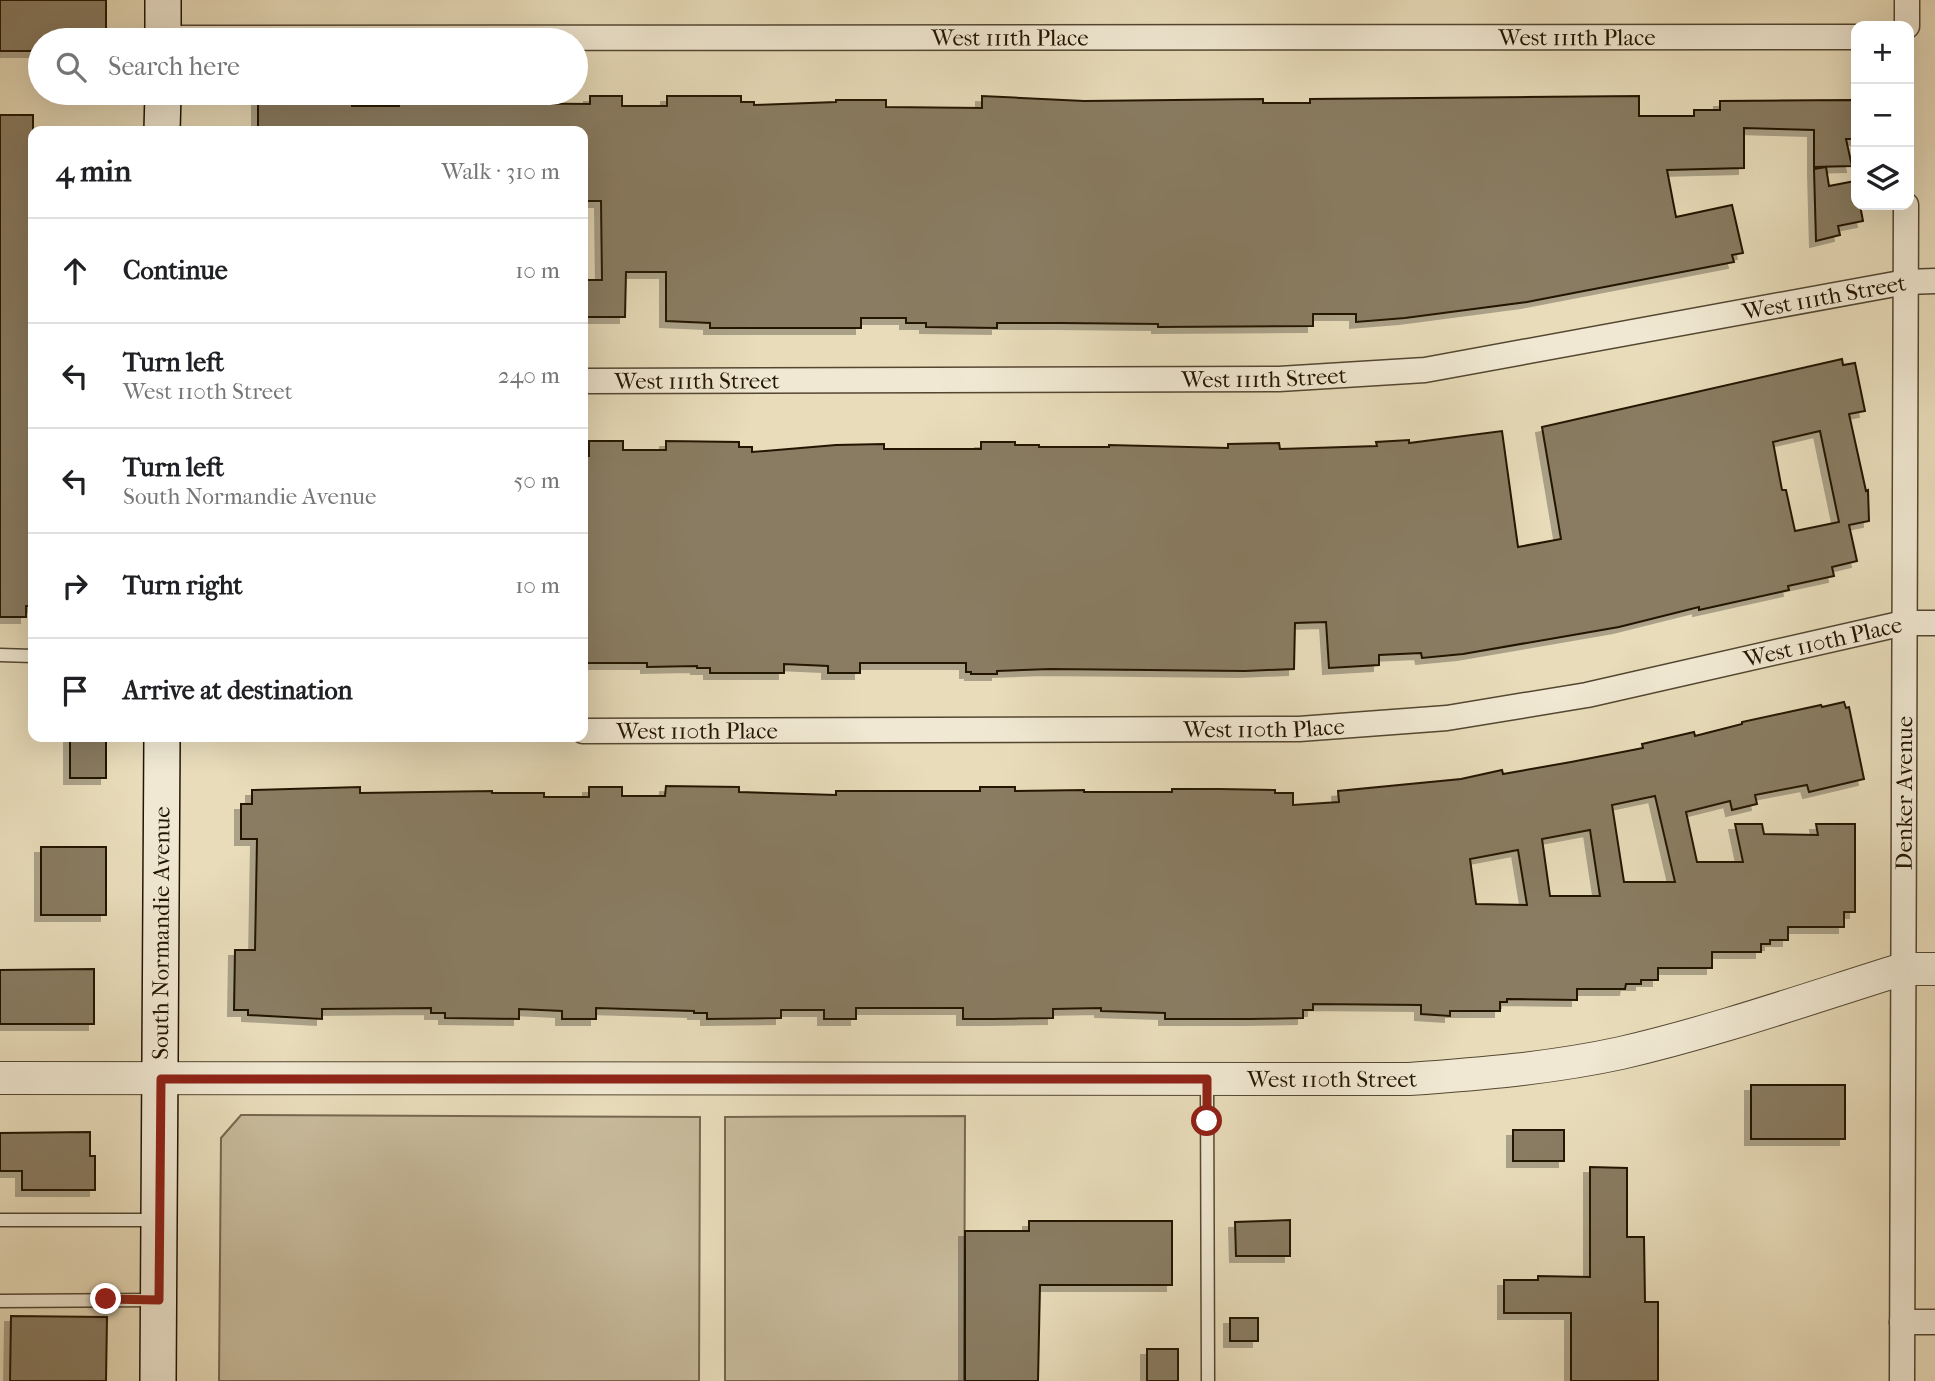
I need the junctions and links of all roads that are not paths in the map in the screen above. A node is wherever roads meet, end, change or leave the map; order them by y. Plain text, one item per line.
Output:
1 (163, 0) edge
2 (1907, 0) edge
3 (1907, 21) edge
4 (163, 28) edge
5 (1851, 37) edge
6 (588, 38) edge
7 (163, 105) edge
8 (162, 126) edge
9 (1906, 210) edge
10 (1935, 281) edge
11 (1906, 282) junction
12 (588, 381) edge
13 (1904, 623) junction
14 (1935, 623) edge
15 (0, 656) edge
16 (28, 656) edge
17 (588, 731) edge
18 (162, 742) edge
19 (1903, 969) junction
20 (1935, 969) edge
21 (0, 1078) edge
22 (161, 1079) junction
23 (1207, 1079) junction
24 (0, 1220) edge
25 (160, 1220) junction
26 (159, 1300) junction
27 (0, 1301) edge
28 (1902, 1322) junction
29 (1935, 1322) edge
30 (159, 1381) edge
31 (1208, 1381) edge
32 (1902, 1381) edge

1 - 4 main road
2 - 3 street
5 - 6 street, West 111th Place
7 - 8 main road
9 - 11 street, Denker Avenue
10 - 11 street, West 111th Street
11 - 12 street, West 111th Street
11 - 13 street, Denker Avenue
13 - 14 street, West 110th Place
13 - 17 street, West 110th Place
13 - 19 street, Denker Avenue
15 - 16 lane
18 - 22 main road, South Normandie Avenue
19 - 20 street, West 110th Street
19 - 23 street, West 110th Street
19 - 28 street, Denker Avenue
21 - 22 street, West 110th Street
22 - 23 street, West 110th Street
22 - 25 main road, South Normandie Avenue
23 - 31 lane
24 - 25 lane
25 - 26 main road, South Normandie Avenue
26 - 27 lane
26 - 30 main road, South Normandie Avenue
28 - 29 street
28 - 32 street, Denker Avenue

